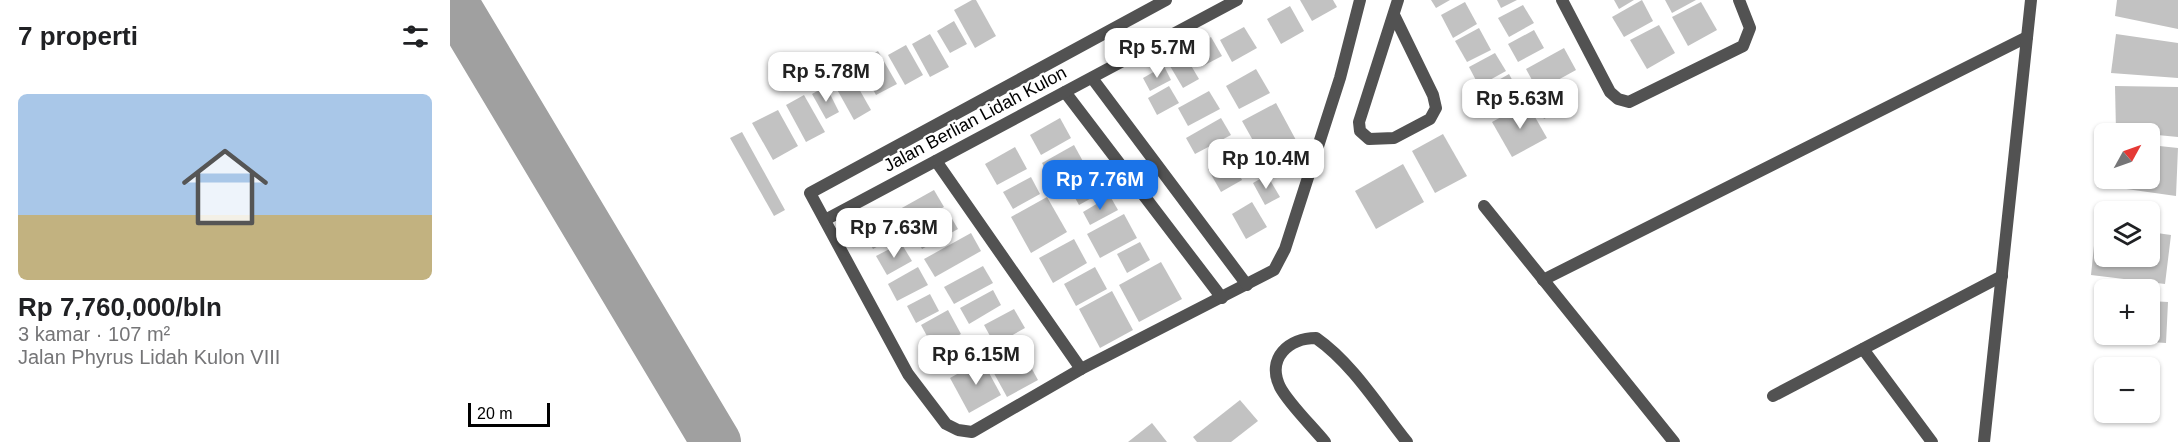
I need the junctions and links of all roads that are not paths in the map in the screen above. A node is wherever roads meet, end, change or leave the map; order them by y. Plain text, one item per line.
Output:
1 (1166, 0) edge
2 (1237, 0) edge
3 (1360, 0) edge
4 (1398, 0) edge
5 (1562, 0) edge
6 (1738, 0) edge
7 (2031, 0) edge
8 (1394, 15) junction
9 (2027, 37) junction
10 (1092, 78) junction
11 (1065, 92) junction
12 (936, 161) junction
13 (1484, 206) dead end
14 (825, 219) junction
15 (2002, 276) junction
16 (1543, 280) junction
17 (1247, 285) junction
18 (1222, 298) junction
19 (1863, 349) junction
20 (1081, 369) junction
21 (1773, 396) dead end
22 (1325, 442) edge
23 (1407, 442) edge
24 (1674, 442) edge
25 (1932, 442) edge
26 (1984, 442) edge

1 - 14 street, Jalan Berlian Lidah Kulon
2 - 10 street, Jalan Berlian Lidah Kulon
3 - 17 street
4 - 8 street
5 - 6 street
7 - 9 street
8 - 8 street
9 - 15 street
9 - 16 street
10 - 11 street, Jalan Berlian Lidah Kulon
10 - 17 street
11 - 12 street, Jalan Berlian Lidah Kulon
11 - 18 street
12 - 14 street, Jalan Berlian Lidah Kulon
12 - 20 street
13 - 16 street
14 - 20 street
15 - 19 street
15 - 26 street
16 - 24 street
17 - 18 street
18 - 20 street
19 - 21 street
19 - 25 street
22 - 23 street

